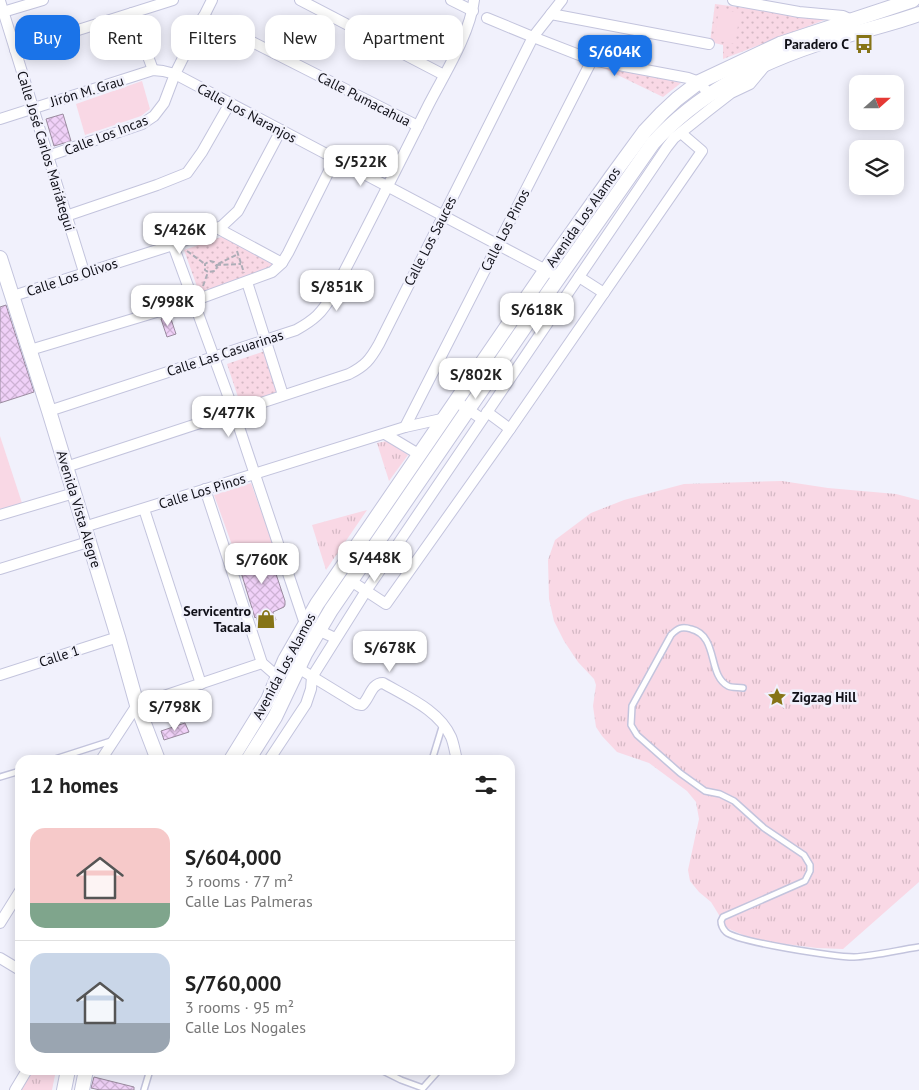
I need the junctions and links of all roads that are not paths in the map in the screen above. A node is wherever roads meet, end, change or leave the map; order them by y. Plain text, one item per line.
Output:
1 (0, 0) edge
2 (43, 0) edge
3 (173, 0) edge
4 (212, 0) edge
5 (300, 0) edge
6 (451, 0) edge
7 (474, 0) edge
8 (562, 0) edge
9 (733, 0) edge
10 (800, 0) edge
11 (913, 0) edge
12 (473, 11) junction
13 (3, 12) junction
14 (798, 12) junction
15 (132, 13) junction
16 (552, 14) junction
17 (919, 14) edge
18 (204, 15) edge
19 (487, 18) dead end
20 (852, 20) junction
21 (80, 29) edge
22 (533, 38) junction
23 (255, 43) edge
24 (709, 44) dead end
25 (15, 50) edge
26 (18, 60) edge
27 (182, 60) edge
28 (592, 60) junction
29 (767, 64) junction
30 (153, 70) junction
31 (175, 74) junction
32 (444, 75) junction
33 (700, 82) junction
34 (709, 94) junction
35 (230, 103) junction
36 (33, 108) junction
37 (0, 118) edge
38 (418, 126) junction
39 (281, 130) junction
40 (681, 133) junction
41 (48, 156) junction
42 (335, 159) junction
43 (388, 186) junction
44 (66, 216) junction
45 (442, 216) junction
46 (217, 228) junction
47 (497, 244) junction
48 (173, 245) junction
49 (0, 258) edge
50 (282, 264) junction
51 (546, 270) junction
52 (84, 272) junction
53 (559, 277) junction
54 (579, 277) junction
55 (247, 282) junction
56 (604, 293) junction
57 (6, 298) edge
58 (193, 301) junction
59 (266, 340) junction
60 (30, 350) junction
61 (213, 358) junction
62 (283, 395) junction
63 (462, 406) junction
64 (49, 411) junction
65 (234, 412) junction
66 (485, 416) junction
67 (446, 418) junction
68 (405, 427) junction
69 (510, 429) junction
70 (385, 434) junction
71 (420, 455) junction
72 (66, 468) junction
73 (254, 475) junction
74 (205, 490) junction
75 (74, 493) junction
76 (144, 509) junction
77 (0, 515) edge
78 (84, 527) junction
79 (88, 542) junction
80 (0, 569) edge
81 (351, 581) junction
82 (366, 591) junction
83 (312, 627) junction
84 (118, 637) junction
85 (335, 638) junction
86 (285, 660) junction
87 (262, 663) junction
88 (298, 668) junction
89 (0, 675) edge
90 (312, 676) junction
91 (278, 677) junction
92 (201, 684) junction
93 (743, 688) dead end
94 (137, 705) junction
95 (443, 724) junction
96 (113, 741) junction
97 (68, 755) edge
98 (104, 755) edge
99 (156, 755) edge
100 (234, 755) edge
101 (251, 755) edge
102 (272, 755) edge
103 (434, 755) edge
104 (456, 755) edge
105 (15, 772) edge
106 (0, 777) edge
107 (15, 899) edge
108 (0, 924) edge
109 (919, 947) edge
110 (0, 958) edge
111 (15, 967) edge
112 (24, 1075) edge
113 (67, 1075) edge
114 (85, 1075) edge
115 (148, 1075) edge
116 (391, 1075) edge
117 (435, 1075) edge
118 (422, 1089) edge
119 (15, 1090) edge
120 (64, 1090) edge
121 (82, 1090) edge
122 (144, 1090) edge

1 - 13 street, Calle José Carlos Mariátegui
2 - 13 street
3 - 15 street
4 - 18 street, Calle Los Incas
5 - 32 street
6 - 12 street
7 - 12 street, Calle Las Casuarinas
8 - 16 street, Calle Los Sauces
9 - 14 street
10 - 14 street
11 - 20 main road, Avenida Los Alamos
12 - 32 street, Calle Las Casuarinas
13 - 25 street, Calle José Carlos Mariátegui
14 - 20 street
15 - 21 street
15 - 30 street
16 - 22 street, Calle Los Sauces
16 - 24 street
17 - 29 main road, Avenida Los Alamos
19 - 22 street
20 - 33 main road, Avenida Los Alamos
22 - 28 street
22 - 45 street, Calle Los Sauces
23 - 38 street, Calle Pumacahua
26 - 36 street, Calle José Carlos Mariátegui
27 - 31 street, Calle Los Incas
28 - 33 street
28 - 47 street, Calle Los Pinos
29 - 34 main road, Avenida Los Alamos
29 - 40 street
30 - 31 street, Jirón M. Grau
30 - 36 street, Jirón M. Grau
31 - 35 street, Calle Los Naranjos
31 - 41 street, Calle Los Incas
32 - 38 street, Calle Las Casuarinas
33 - 34 street
33 - 51 main road, Avenida Los Alamos
34 - 53 main road, Avenida Los Alamos
35 - 39 street, Calle Los Naranjos
35 - 44 street
36 - 37 street, Jirón M. Grau
36 - 41 street, Calle José Carlos Mariátegui
38 - 43 street, Calle Las Casuarinas
39 - 42 street, Calle Los Naranjos
39 - 46 street, Calle Los Olivos
40 - 54 street
40 - 56 street
41 - 44 street, Calle José Carlos Mariátegui
42 - 43 street, Calle Los Naranjos
42 - 50 street
43 - 45 street, Calle Los Naranjos
43 - 59 street, Calle Las Casuarinas
44 - 52 street, Calle José Carlos Mariátegui
45 - 47 street, Calle Los Naranjos
45 - 62 street, Calle Los Sauces
46 - 48 street, Calle Los Olivos
46 - 50 street
47 - 51 street, Calle Los Naranjos
47 - 68 street, Calle Los Pinos
48 - 52 street, Calle Los Olivos
48 - 58 street
49 - 57 main road, Avenida Vista Alegre
50 - 55 street
51 - 53 street, Calle Los Naranjos
51 - 63 main road, Avenida Los Alamos
52 - 57 street, Calle Los Olivos
53 - 63 main road, Avenida Los Alamos
54 - 56 street
54 - 66 street
55 - 58 street
55 - 59 street
56 - 69 street
57 - 60 main road, Avenida Vista Alegre
58 - 60 street
58 - 61 street
59 - 61 street, Calle Las Casuarinas
59 - 62 street
60 - 64 main road, Avenida Vista Alegre
61 - 64 street, Calle Las Casuarinas
61 - 65 street
62 - 65 street, Calle Los Sauces
63 - 66 street
63 - 67 main road, Avenida Los Alamos
63 - 81 main road, Avenida Los Alamos
64 - 72 main road, Avenida Vista Alegre
65 - 72 street, Calle Los Sauces
65 - 73 street
66 - 69 street
66 - 82 street
67 - 68 street, Calle Los Pinos
67 - 71 main road, Avenida Los Alamos
68 - 70 street, Calle Los Pinos
69 - 82 street
70 - 71 street
70 - 73 street, Calle Los Pinos
71 - 83 main road, Avenida Los Alamos
72 - 75 main road, Avenida Vista Alegre
73 - 74 street, Calle Los Pinos
73 - 83 street
74 - 76 street, Calle Los Pinos
74 - 87 street
75 - 77 street
75 - 78 main road, Avenida Vista Alegre
76 - 78 street, Calle Los Pinos
76 - 92 street
78 - 79 main road, Avenida Vista Alegre
79 - 80 street
79 - 84 main road, Avenida Vista Alegre
81 - 82 street
81 - 83 main road, Avenida Los Alamos
82 - 85 street
83 - 85 street
83 - 86 main road, Avenida Los Alamos
83 - 88 main road, Avenida Los Alamos
84 - 89 street, Calle 1
84 - 94 main road, Avenida Vista Alegre
85 - 90 street
86 - 88 street
86 - 91 main road, Avenida Los Alamos
87 - 91 street
87 - 92 street
88 - 90 street
88 - 101 main road, Avenida Los Alamos
90 - 95 street
90 - 102 street
91 - 100 main road, Avenida Los Alamos
92 - 94 street
93 - 109 lane
94 - 96 street
94 - 99 main road, Avenida Vista Alegre
95 - 103 lane
95 - 104 street
96 - 97 lane
96 - 98 street
105 - 106 lane
107 - 108 street
110 - 111 street
112 - 119 street
113 - 120 main road
114 - 121 main road
115 - 122 lane
116 - 118 lane
117 - 118 lane

